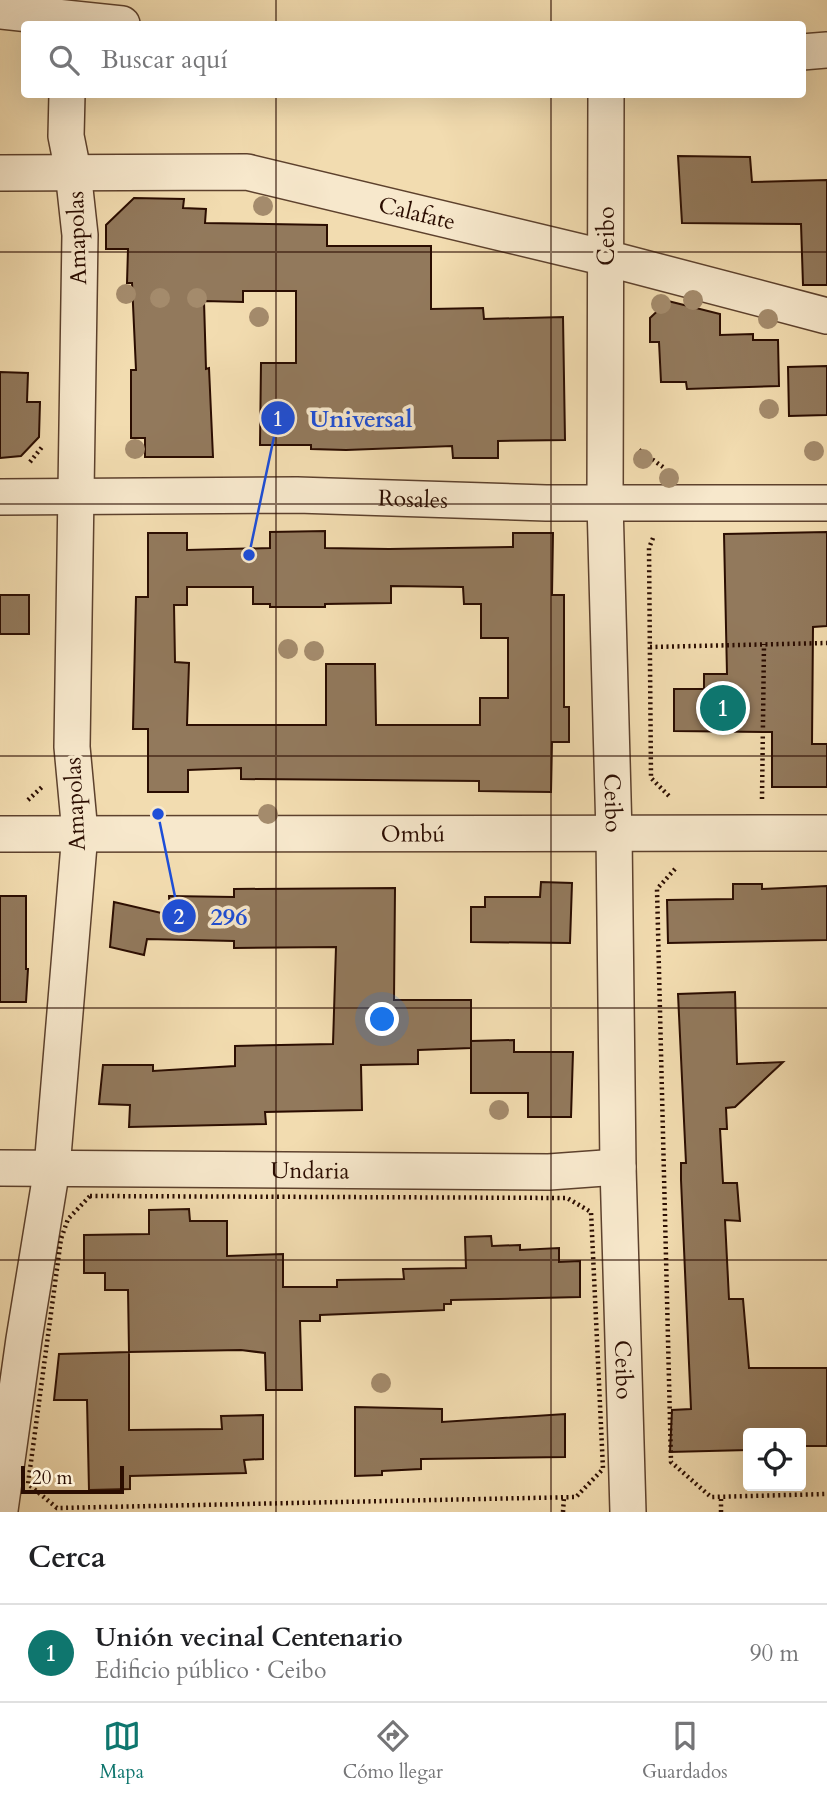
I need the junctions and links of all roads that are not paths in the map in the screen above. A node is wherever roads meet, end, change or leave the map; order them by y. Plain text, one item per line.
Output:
1 (0, 11) edge
2 (70, 21) edge
3 (827, 50) edge
4 (806, 52) edge
5 (67, 98) edge
6 (606, 98) edge
7 (73, 171) junction
8 (0, 173) edge
9 (606, 258) junction
10 (827, 316) edge
11 (77, 496) junction
12 (0, 497) edge
13 (605, 503) junction
14 (827, 503) edge
15 (80, 833) junction
16 (827, 833) edge
17 (0, 834) edge
18 (614, 834) junction
19 (618, 1167) junction
20 (0, 1168) edge
21 (52, 1168) junction
22 (0, 1510) edge
23 (628, 1512) edge

1 - 2 street
3 - 4 street
5 - 7 street, Amapolas
6 - 9 street, Ceibo
7 - 8 street, Calafate
7 - 9 street, Calafate
7 - 11 street, Amapolas
9 - 10 street, Calafate
9 - 13 street, Ceibo
11 - 12 street, Rosales
11 - 13 street, Rosales
11 - 15 street, Amapolas
13 - 14 street, Rosales
13 - 18 street, Ceibo
15 - 17 street, Ombú
15 - 18 street, Ombú
15 - 21 street, Amapolas
16 - 18 street, Ombú
18 - 19 street, Ceibo
19 - 21 street, Undaria
19 - 23 street, Ceibo
20 - 21 street, Undaria
21 - 22 street, Amapolas

